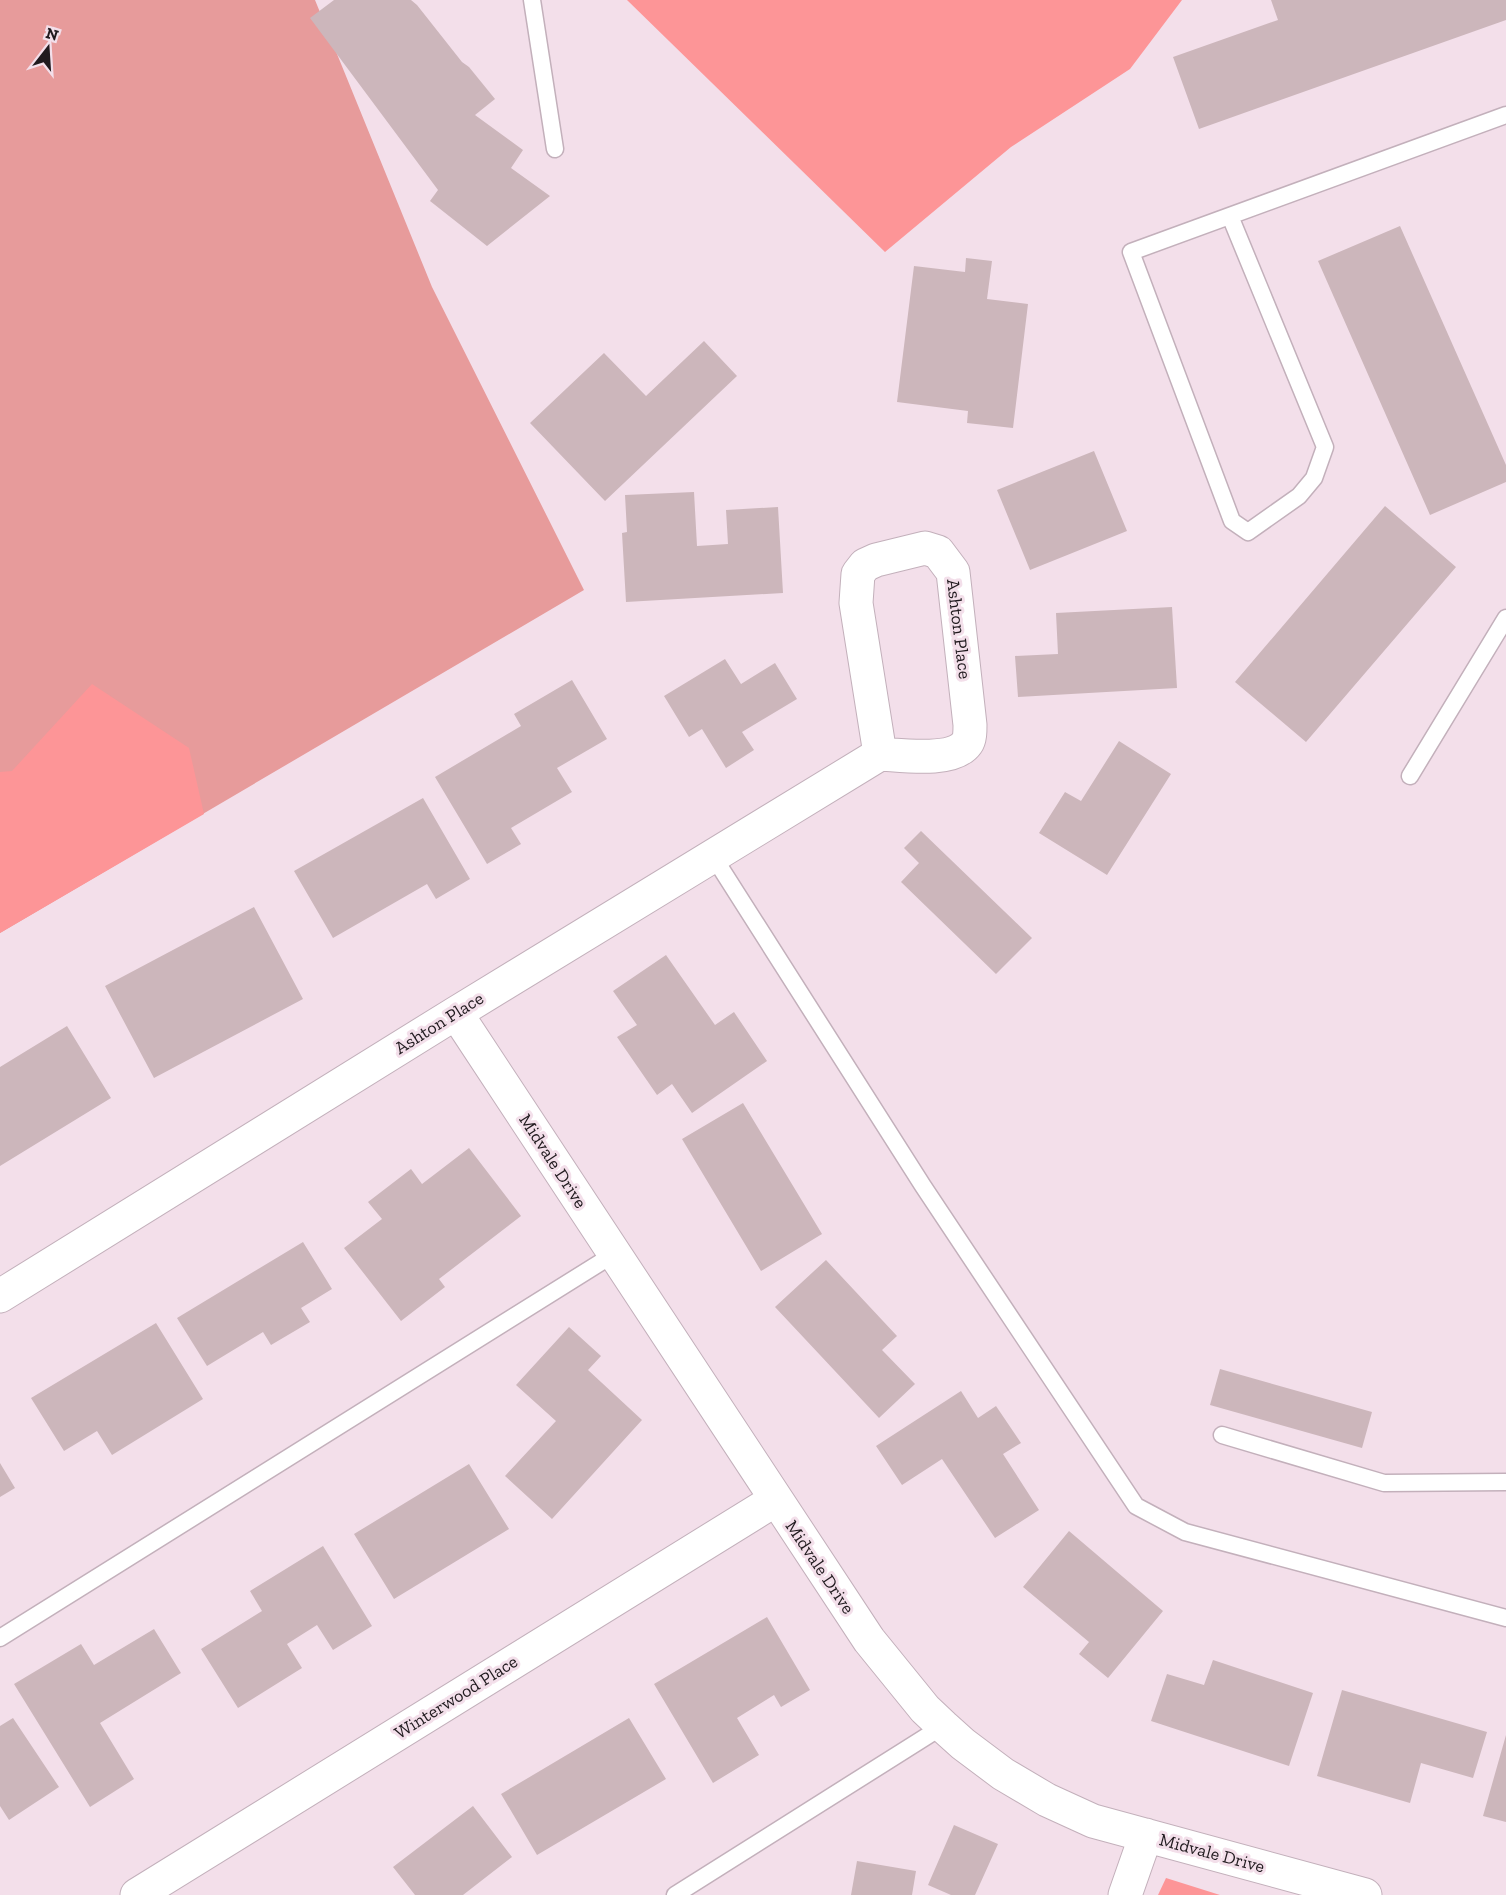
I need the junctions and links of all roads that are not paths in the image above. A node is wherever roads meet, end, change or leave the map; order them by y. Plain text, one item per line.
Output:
1 (532, 0) edge
2 (1506, 115) edge
3 (555, 149) dead end
4 (1230, 216) junction
5 (1506, 618) edge
6 (880, 754) junction
7 (1410, 776) dead end
8 (713, 856) junction
9 (456, 1013) junction
10 (614, 1254) junction
11 (0, 1296) edge
12 (1222, 1436) dead end
13 (1506, 1482) edge
14 (775, 1500) junction
15 (1506, 1618) edge
16 (0, 1638) edge
17 (943, 1726) junction
18 (1146, 1835) junction
19 (137, 1895) edge
20 (675, 1895) edge
21 (1125, 1895) edge
22 (1365, 1895) edge

1 - 3 lane
2 - 4 lane
4 - 4 lane
5 - 7 lane
6 - 6 street, Ashton Place
6 - 8 street, Ashton Place
8 - 9 street, Ashton Place
8 - 15 lane
9 - 10 street, Midvale Drive
9 - 11 street, Ashton Place
10 - 14 street, Midvale Drive
10 - 16 lane
12 - 13 lane
14 - 17 street, Midvale Drive
14 - 19 street, Winterwood Place
17 - 18 street, Midvale Drive
17 - 20 lane
18 - 21 street
18 - 22 street, Midvale Drive

